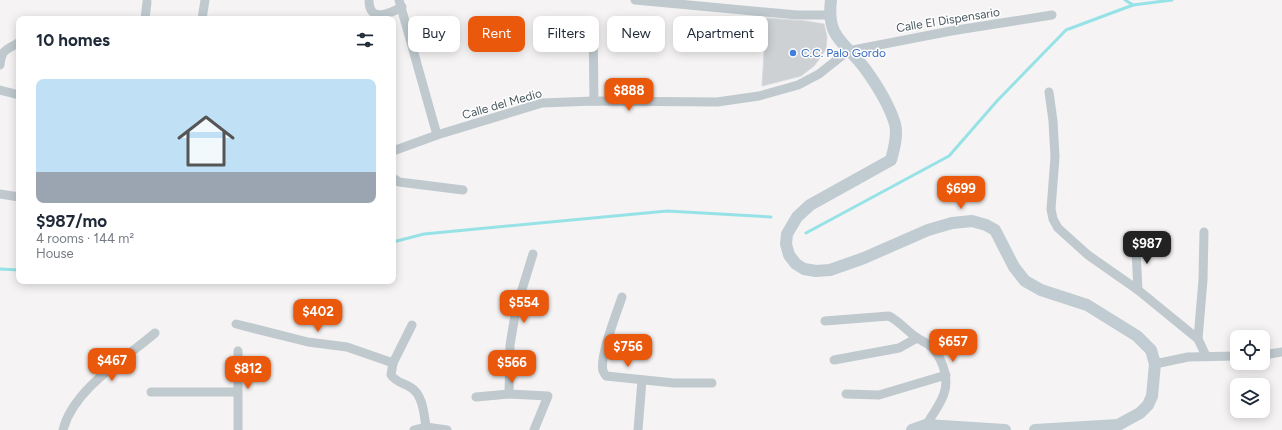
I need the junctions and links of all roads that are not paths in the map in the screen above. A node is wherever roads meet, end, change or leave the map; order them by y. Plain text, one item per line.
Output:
1 (206, 0) edge
2 (369, 0) edge
3 (636, 0) edge
4 (831, 0) edge
5 (659, 1) edge
6 (147, 2) dead end
7 (400, 4) edge
8 (1052, 15) dead end
9 (145, 16) edge
10 (203, 16) edge
11 (829, 16) junction
12 (16, 44) edge
13 (848, 51) junction
14 (593, 52) edge
15 (0, 65) edge
16 (0, 90) edge
17 (1050, 92) dead end
18 (16, 94) edge
19 (594, 101) junction
20 (437, 135) junction
21 (396, 150) edge
22 (396, 180) edge
23 (463, 190) dead end
24 (0, 194) edge
25 (16, 197) edge
26 (1204, 232) dead end
27 (1137, 239) dead end
28 (533, 254) dead end
29 (1138, 290) junction
30 (622, 297) dead end
31 (825, 321) dead end
32 (236, 324) dead end
33 (412, 325) dead end
34 (155, 333) dead end
35 (918, 338) junction
36 (1198, 339) junction
37 (238, 351) dead end
38 (1282, 352) edge
39 (1270, 354) edge
40 (1206, 356) junction
41 (1230, 356) edge
42 (834, 360) dead end
43 (393, 362) junction
44 (1155, 364) junction
45 (946, 375) junction
46 (642, 380) junction
47 (712, 383) dead end
48 (151, 392) dead end
49 (237, 392) junction
50 (509, 394) junction
51 (846, 394) dead end
52 (476, 397) dead end
53 (926, 425) junction
54 (426, 427) junction
55 (63, 430) edge
56 (238, 430) edge
57 (414, 430) edge
58 (447, 430) edge
59 (534, 430) edge
60 (638, 430) edge
61 (912, 430) edge
62 (1005, 430) edge
63 (1035, 430) edge

1 - 10 street
2 - 7 street
3 - 5 street
4 - 11 main road
5 - 11 street
6 - 9 street
7 - 20 street
8 - 13 street, Calle El Dispensario
11 - 13 main road
12 - 15 street
13 - 19 street, Calle del Medio
13 - 44 main road
14 - 19 street
16 - 18 street
17 - 29 street
19 - 20 street, Calle del Medio
20 - 21 street, Calle del Medio
22 - 23 street
24 - 25 street
26 - 36 street
27 - 29 street
28 - 50 street
29 - 36 street
30 - 46 street
31 - 35 street
32 - 43 street
33 - 43 street
34 - 55 street
35 - 42 street
35 - 45 street
36 - 40 street
37 - 49 street
38 - 39 street
40 - 41 street
40 - 44 street
43 - 54 street
44 - 63 main road
45 - 51 street
45 - 53 street
46 - 47 street
46 - 60 street
48 - 49 street
49 - 56 street
50 - 52 street
50 - 59 street
53 - 61 main road
53 - 62 main road
54 - 57 street
54 - 58 street

